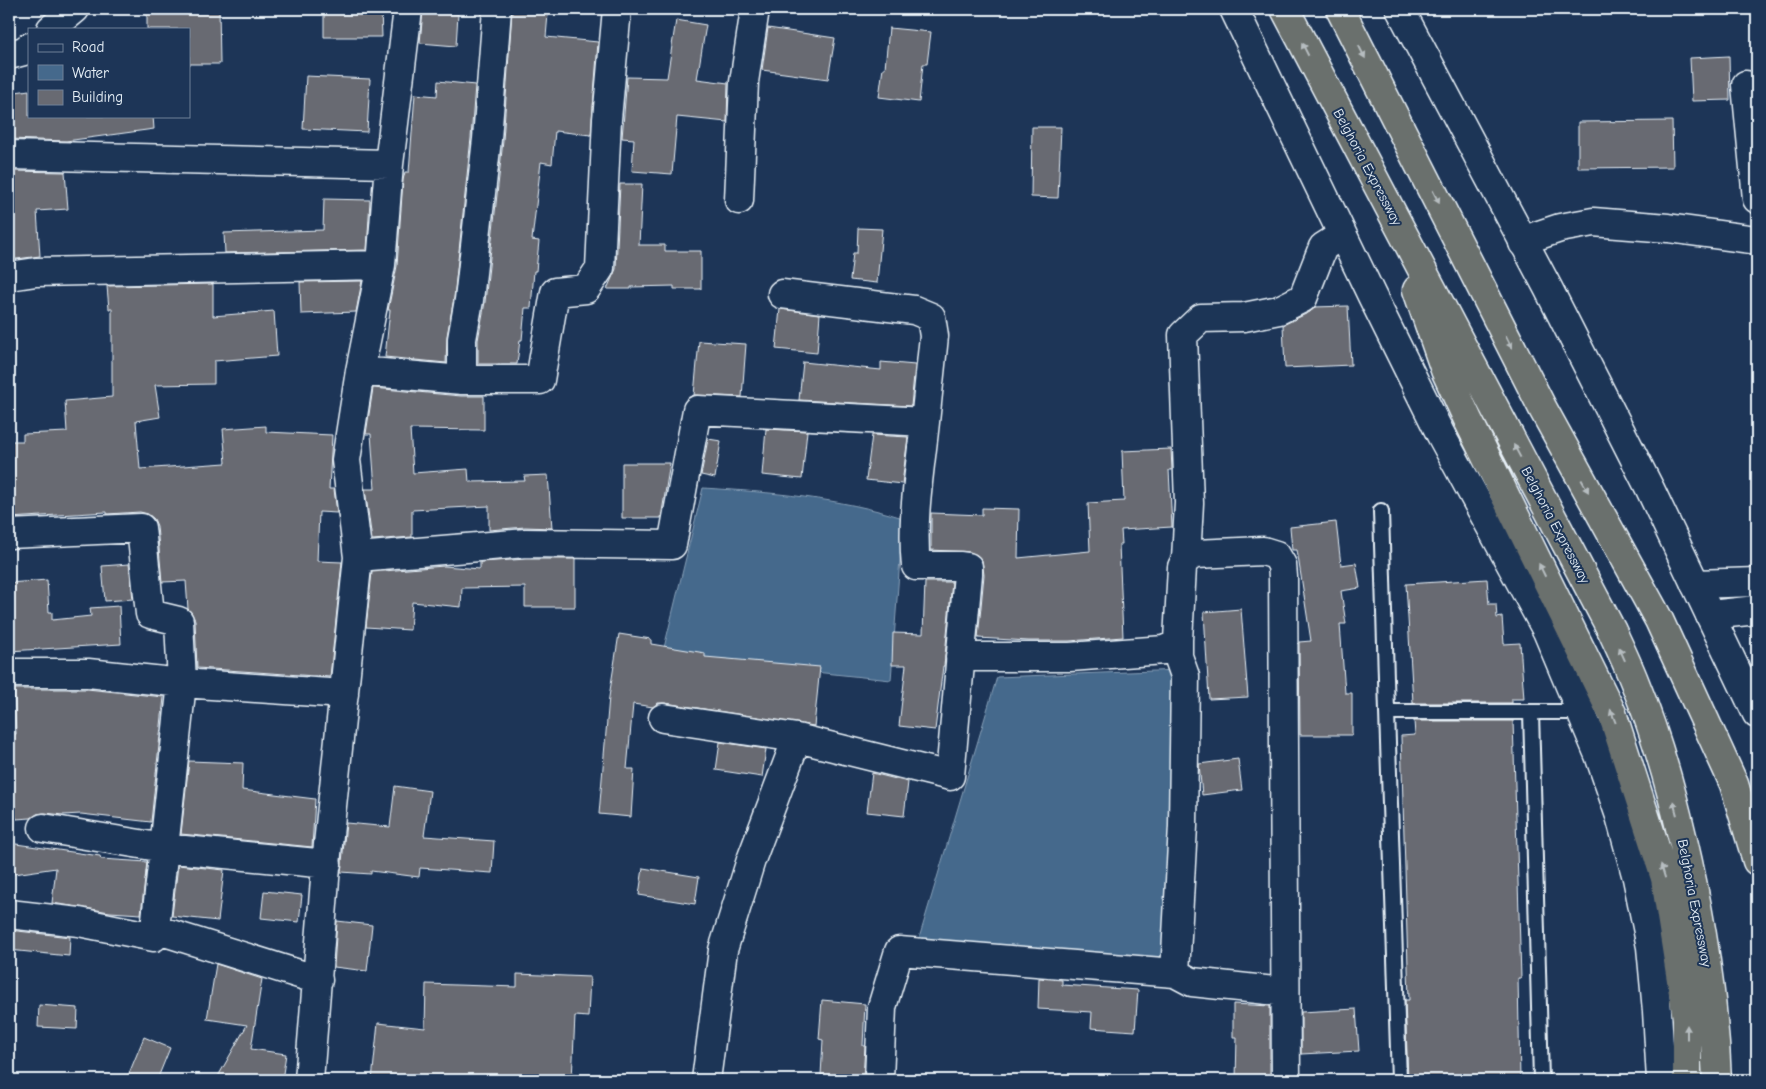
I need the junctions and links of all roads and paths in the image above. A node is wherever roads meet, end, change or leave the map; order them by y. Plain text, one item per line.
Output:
1 (76, 9) edge
2 (408, 9) edge
3 (497, 9) edge
4 (617, 9) edge
5 (755, 9) edge
6 (1234, 9) edge
7 (1285, 9) edge
8 (1340, 9) edge
9 (1400, 9) edge
10 (52, 28) edge
11 (28, 48) edge
12 (9, 55) edge
13 (1746, 85) dead end
14 (9, 155) edge
15 (389, 164) junction
16 (738, 200) dead end
17 (1757, 200) edge
18 (1389, 207) junction
19 (1342, 235) junction
20 (1540, 236) junction
21 (1757, 240) edge
22 (381, 265) junction
23 (9, 276) edge
24 (782, 294) dead end
25 (360, 370) junction
26 (462, 380) junction
27 (925, 422) junction
28 (1381, 511) dead end
29 (9, 534) edge
30 (358, 557) junction
31 (1186, 560) junction
32 (1757, 582) edge
33 (1695, 584) junction
34 (1757, 610) edge
35 (1710, 615) junction
36 (1178, 640) junction
37 (960, 657) junction
38 (9, 674) edge
39 (182, 683) junction
40 (344, 694) junction
41 (1388, 712) junction
42 (1531, 712) junction
43 (1581, 712) junction
44 (1757, 714) edge
45 (663, 718) dead end
46 (797, 738) junction
47 (43, 828) dead end
48 (164, 848) junction
49 (1757, 861) edge
50 (327, 864) junction
51 (9, 914) edge
52 (155, 929) junction
53 (1175, 973) junction
54 (318, 980) junction
55 (1285, 992) junction
56 (310, 1080) edge
57 (706, 1080) edge
58 (879, 1080) edge
59 (1286, 1080) edge
60 (1399, 1080) edge
61 (1541, 1080) edge
62 (1661, 1080) edge
63 (1687, 1080) edge
64 (1717, 1080) edge

1 - 10 street
2 - 15 street
3 - 26 street
4 - 26 street
5 - 16 street
6 - 19 street
18 -> 7 highway, Belghoria Expressway
8 -> 49 highway
9 - 20 street
11 - 12 street
13 - 17 street
14 - 15 street
15 - 22 street
63 -> 18 highway
64 -> 18 highway, Belghoria Expressway
19 - 31 street
19 - 43 street
20 - 21 street
20 - 33 street
22 - 23 street
22 - 25 street
24 - 27 street
25 - 26 street
25 - 30 street
27 - 30 street
27 - 37 street
28 - 41 lane
29 - 39 street
30 - 40 street
31 - 36 street
31 - 55 street
32 - 33 street
33 - 35 street
34 - 35 street
35 - 44 street
36 - 37 street
36 - 53 street
37 - 46 street
38 - 39 street
39 - 40 street
39 - 48 street
40 - 50 street
41 - 42 lane
41 - 60 lane
42 - 43 lane
42 - 61 lane
43 - 62 street
45 - 46 street
46 - 57 street
47 - 48 street
48 - 50 street
48 - 52 street
50 - 54 street
51 - 52 street
52 - 54 street
53 - 55 street
53 - 58 street
54 - 56 street
55 - 59 street

